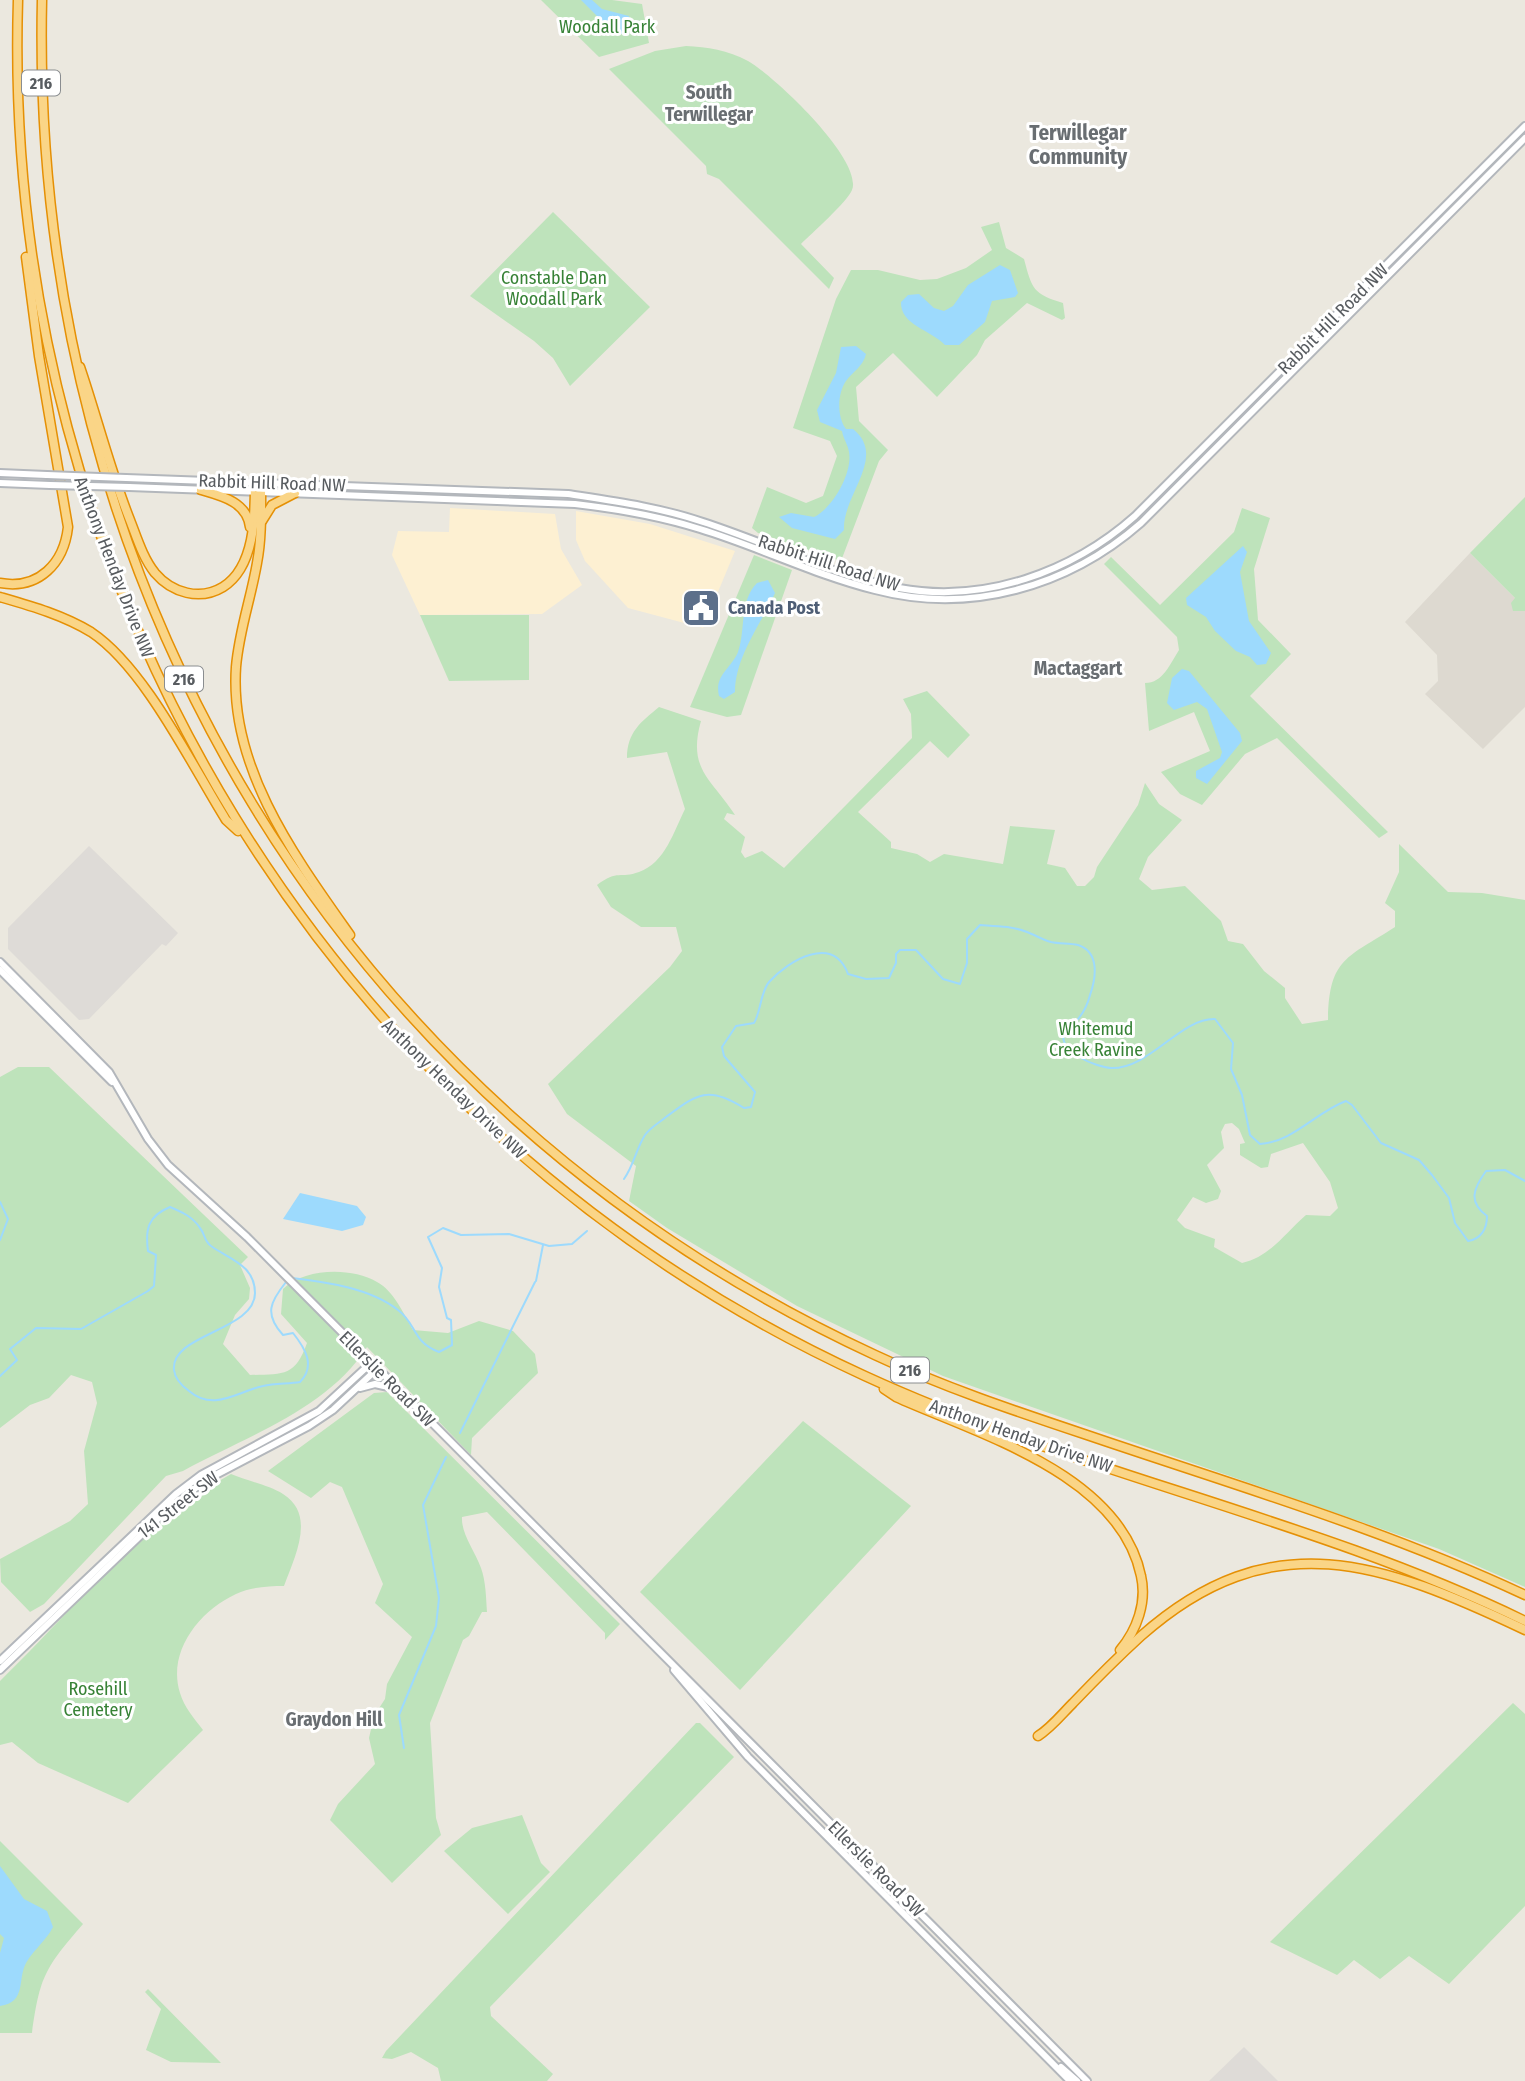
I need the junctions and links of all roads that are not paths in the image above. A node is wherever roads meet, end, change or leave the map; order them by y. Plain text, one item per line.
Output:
1 (19, 0) edge
2 (42, 0) edge
3 (1525, 126) edge
4 (1525, 138) edge
5 (25, 204) junction
6 (67, 331) junction
7 (2, 472) edge
8 (0, 483) edge
9 (258, 487) junction
10 (201, 490) junction
11 (295, 493) junction
12 (260, 527) junction
13 (251, 534) junction
14 (0, 583) edge
15 (0, 597) edge
16 (247, 840) junction
17 (0, 962) edge
18 (0, 970) edge
19 (386, 987) junction
20 (122, 1093) junction
21 (371, 1363) junction
22 (377, 1369) junction
23 (870, 1379) junction
24 (355, 1390) junction
25 (398, 1390) junction
26 (1525, 1595) edge
27 (1525, 1621) edge
28 (1525, 1630) edge
29 (665, 1657) junction
30 (0, 1661) edge
31 (0, 1670) edge
32 (1030, 2041) junction
33 (1070, 2081) edge
34 (1077, 2081) edge
35 (1087, 2081) edge

1 - 5 highway, Anthony Henday Drive NW / 216
2 - 6 highway, Anthony Henday Drive NW / 216
3 - 9 main road, Rabbit Hill Road NW
4 - 11 main road, Rabbit Hill Road NW
5 - 14 highway
5 - 16 highway, Anthony Henday Drive NW / 216
6 - 13 highway
6 - 19 highway, Anthony Henday Drive NW / 216
7 - 9 main road, Rabbit Hill Road NW, bridge
8 - 10 main road, Rabbit Hill Road NW, bridge
9 - 10 main road, Rabbit Hill Road NW
9 - 11 main road, Rabbit Hill Road NW
9 - 12 highway
9 - 13 highway
10 - 13 highway
11 - 12 highway
12 - 19 highway
15 - 16 highway
16 - 23 highway, Anthony Henday Drive NW / 216
17 - 20 main road, Ellerslie Road SW
18 - 20 main road, Ellerslie Road SW
19 - 26 highway, Anthony Henday Drive NW / 216
20 - 21 main road, Ellerslie Road SW
21 - 22 main road, Ellerslie Road SW
21 - 30 main road, 141 Street SW
22 - 24 main road, 141 Street SW
22 - 25 main road, Ellerslie Road SW
23 - 27 highway, Anthony Henday Drive NW / 216
23 - 28 highway
24 - 25 main road
24 - 31 main road, 141 Street SW
25 - 29 main road, Ellerslie Road SW
29 - 32 main road, Ellerslie Road SW
29 - 35 main road, Ellerslie Road SW
32 - 33 main road, Ellerslie Road SW
32 - 34 main road

